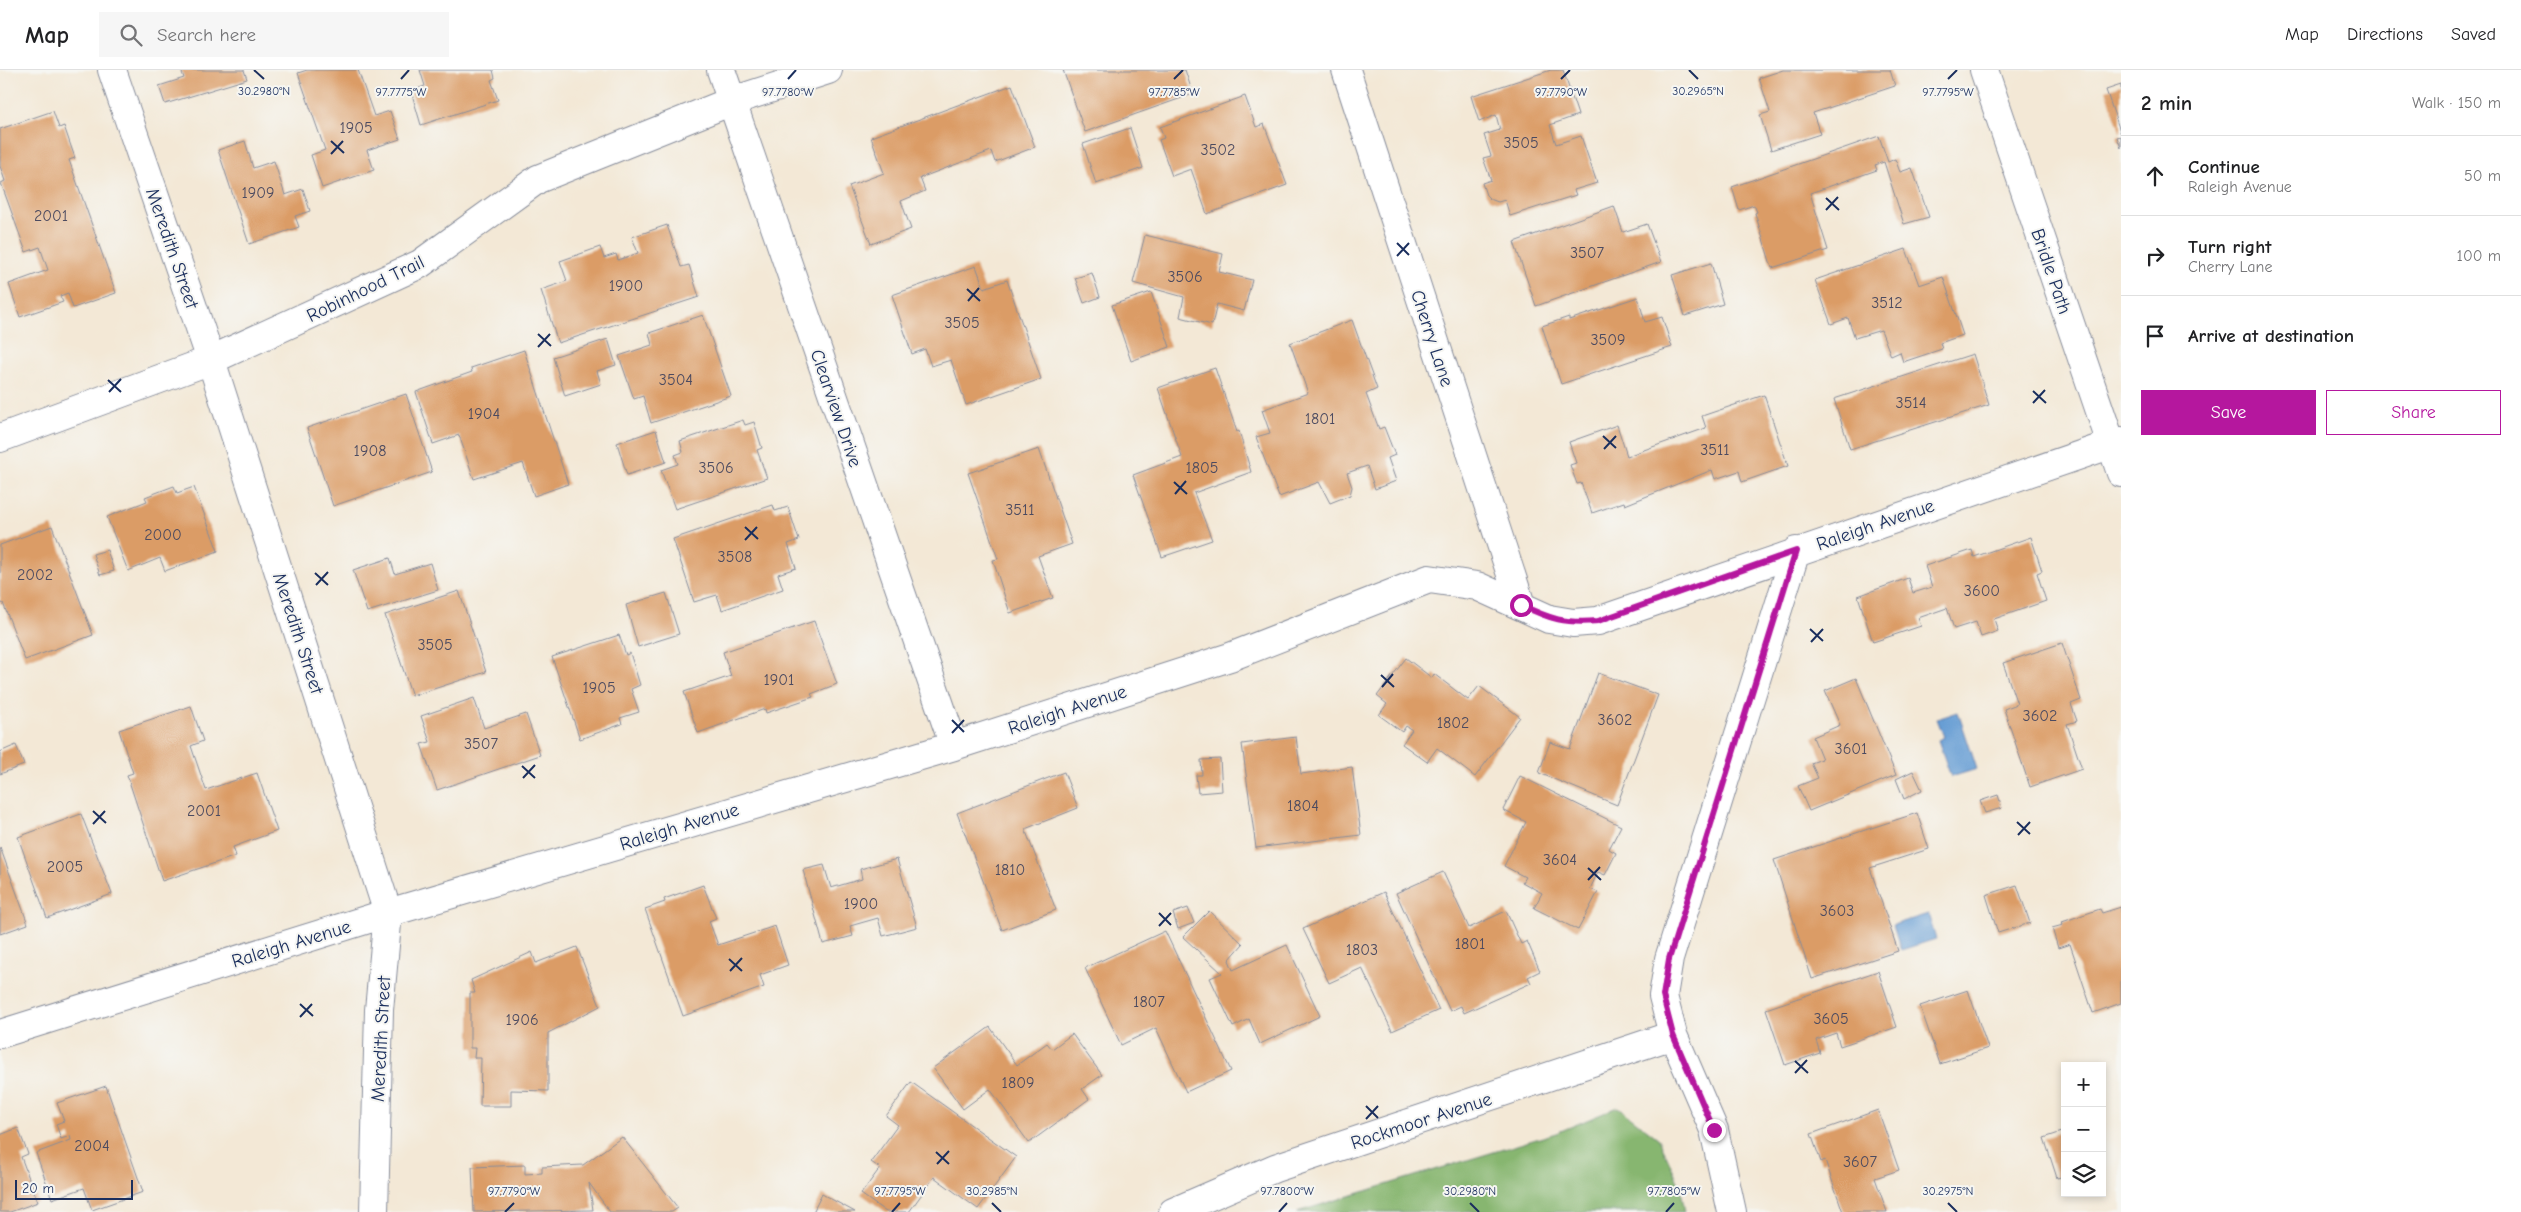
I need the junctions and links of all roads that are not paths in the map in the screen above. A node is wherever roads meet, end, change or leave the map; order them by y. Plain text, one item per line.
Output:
1 (112, 70) edge
2 (721, 70) edge
3 (828, 70) edge
4 (1346, 70) edge
5 (1984, 70) edge
6 (732, 101) junction
7 (211, 360) junction
8 (0, 438) edge
9 (2116, 442) edge
10 (2121, 473) edge
11 (1796, 551) junction
12 (1521, 605) junction
13 (954, 746) junction
14 (388, 913) junction
15 (0, 1034) edge
16 (1673, 1035) junction
17 (374, 1212) edge
18 (1173, 1212) edge
19 (1732, 1212) edge

1 - 7 street, Meredith Street
2 - 6 street, Clearview Drive
3 - 6 street, Robinhood Trail
4 - 12 street, Cherry Lane
5 - 9 street, Bridle Path
6 - 7 street, Robinhood Trail
6 - 13 street, Clearview Drive
7 - 8 street, Robinhood Trail
7 - 14 street, Meredith Street
9 - 10 street, Bridle Path
9 - 11 street, Raleigh Avenue
11 - 12 street, Raleigh Avenue
11 - 16 street
12 - 13 street, Raleigh Avenue
13 - 14 street, Raleigh Avenue
14 - 15 street, Raleigh Avenue
14 - 17 street, Meredith Street
16 - 18 street, Rockmoor Avenue
16 - 19 street

